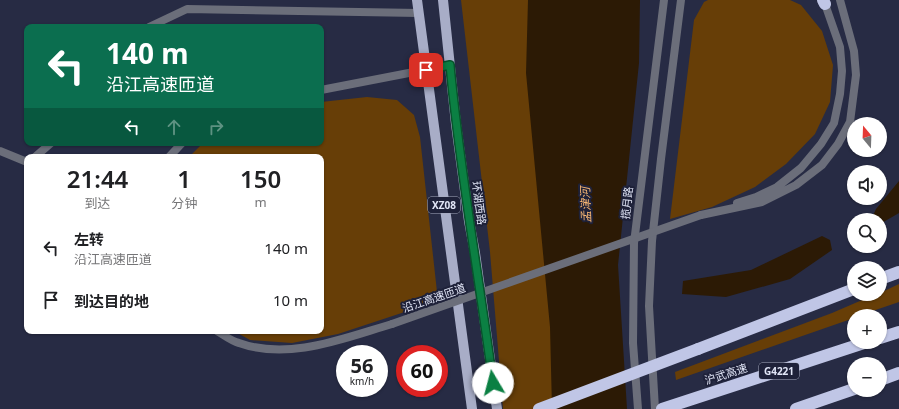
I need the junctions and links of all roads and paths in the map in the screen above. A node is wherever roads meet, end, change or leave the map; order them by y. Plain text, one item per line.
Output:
1 (417, 0) edge
2 (443, 0) edge
3 (664, 0) edge
4 (681, 0) edge
5 (840, 0) edge
6 (823, 1) edge
7 (419, 13) junction
8 (153, 24) edge
9 (450, 65) junction
10 (426, 70) junction
11 (324, 89) edge
12 (48, 146) edge
13 (179, 146) edge
14 (0, 151) edge
15 (38, 154) edge
16 (173, 154) edge
17 (24, 161) edge
18 (701, 216) junction
19 (899, 272) edge
20 (887, 276) edge
21 (847, 292) edge
22 (899, 332) edge
23 (222, 334) edge
24 (887, 336) edge
25 (847, 349) edge
26 (899, 373) edge
27 (887, 377) edge
28 (847, 391) edge
29 (472, 409) edge
30 (497, 409) edge
31 (539, 409) edge
32 (638, 409) edge
33 (655, 409) edge
34 (662, 409) edge
35 (796, 409) edge

1 - 7 main road, XZ08
2 - 9 main road, 环湖西路 / XZ08
3 - 32 street, 揽月路
4 - 33 street
5 - 18 street, 沿江高速匝道
6 - 18 street, 沿江高速匝道
7 - 8 street
7 - 10 main road, XZ08
9 - 10 street
9 - 30 main road, 环湖西路 / XZ08
10 - 11 street
10 - 29 main road, XZ08
12 - 15 street
13 - 16 street
14 - 17 street
18 - 23 street, 沿江高速匝道, bridge
19 - 20 highway
21 - 31 highway, bridge
22 - 24 highway
25 - 34 highway, 沪武高速 / G4221
26 - 27 highway
28 - 35 highway

